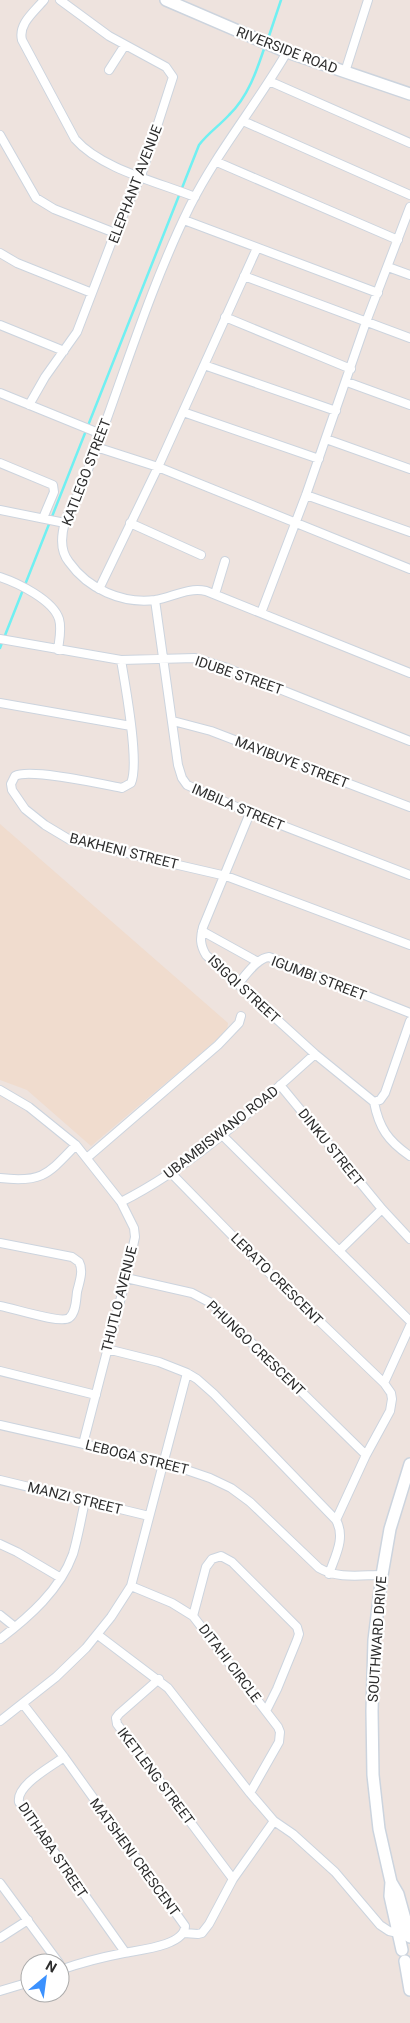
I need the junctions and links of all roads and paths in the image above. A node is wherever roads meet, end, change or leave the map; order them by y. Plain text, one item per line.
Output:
1 (44, 0) edge
2 (60, 0) edge
3 (166, 0) edge
4 (368, 0) edge
5 (125, 45) junction
6 (287, 52) junction
7 (109, 70) dead end
8 (344, 72) junction
9 (269, 81) junction
10 (410, 94) edge
11 (243, 121) junction
12 (0, 135) edge
13 (410, 143) edge
14 (217, 162) junction
15 (141, 176) junction
16 (410, 194) edge
17 (195, 197) junction
18 (410, 209) edge
19 (184, 220) junction
20 (115, 233) junction
21 (398, 240) junction
22 (257, 248) junction
23 (0, 253) edge
24 (388, 267) junction
25 (410, 275) edge
26 (244, 276) junction
27 (378, 292) junction
28 (92, 293) junction
29 (225, 317) junction
30 (366, 322) junction
31 (0, 325) edge
32 (410, 338) edge
33 (64, 351) junction
34 (204, 365) junction
35 (351, 368) junction
36 (347, 382) junction
37 (0, 394) edge
38 (29, 405) junction
39 (410, 405) edge
40 (336, 411) junction
41 (183, 412) junction
42 (101, 434) junction
43 (326, 439) junction
44 (96, 447) junction
45 (319, 459) junction
46 (0, 463) edge
47 (158, 468) junction
48 (410, 469) edge
49 (306, 495) junction
50 (0, 510) edge
51 (44, 518) junction
52 (65, 523) junction
53 (130, 523) junction
54 (296, 523) junction
55 (410, 532) edge
56 (201, 555) dead end
57 (225, 561) dead end
58 (410, 569) edge
59 (0, 577) edge
60 (100, 589) junction
61 (215, 594) junction
62 (155, 600) junction
63 (261, 613) junction
64 (0, 639) edge
65 (58, 650) junction
66 (164, 659) junction
67 (121, 660) junction
68 (410, 673) edge
69 (0, 703) edge
70 (173, 721) junction
71 (131, 726) junction
72 (410, 741) edge
73 (410, 807) edge
74 (250, 813) junction
75 (226, 876) junction
76 (410, 876) edge
77 (202, 931) junction
78 (410, 945) edge
79 (258, 962) junction
80 (238, 984) junction
81 (410, 1013) edge
82 (241, 1016) dead end
83 (410, 1021) edge
84 (315, 1054) junction
85 (280, 1085) junction
86 (0, 1090) edge
87 (374, 1102) junction
88 (221, 1134) junction
89 (76, 1145) junction
90 (410, 1156) edge
91 (88, 1157) junction
92 (172, 1173) junction
93 (0, 1178) edge
94 (121, 1202) junction
95 (382, 1209) junction
96 (410, 1239) edge
97 (0, 1243) edge
98 (339, 1252) junction
99 (126, 1278) junction
100 (0, 1306) edge
101 (410, 1321) edge
102 (410, 1326) edge
103 (107, 1348) junction
104 (0, 1371) edge
105 (187, 1373) junction
106 (384, 1383) junction
107 (96, 1395) junction
108 (0, 1425) edge
109 (83, 1444) junction
110 (366, 1455) junction
111 (163, 1462) junction
112 (410, 1464) edge
113 (0, 1480) edge
114 (85, 1502) junction
115 (149, 1516) junction
116 (336, 1520) junction
117 (0, 1544) edge
118 (329, 1574) junction
119 (382, 1575) junction
120 (61, 1578) junction
121 (131, 1586) junction
122 (0, 1615) edge
123 (193, 1616) junction
124 (15, 1627) junction
125 (98, 1635) junction
126 (0, 1639) edge
127 (159, 1680) junction
128 (23, 1704) junction
129 (266, 1711) junction
130 (0, 1721) edge
131 (64, 1757) junction
132 (250, 1793) junction
133 (274, 1821) junction
134 (233, 1879) junction
135 (0, 1882) edge
136 (391, 1882) junction
137 (28, 1920) junction
138 (184, 1933) junction
139 (398, 1933) junction
140 (410, 1937) edge
141 (0, 1938) edge
142 (125, 1952) junction
143 (50, 1953) edge
144 (407, 1955) edge
145 (70, 1965) edge
146 (20, 1985) edge
147 (410, 1990) edge
148 (0, 1991) edge

1 - 15 street
2 - 5 street, ELEPHANT AVENUE
3 - 6 main road, RIVERSIDE ROAD
4 - 8 street
5 - 7 street
5 - 15 street, ELEPHANT AVENUE
6 - 8 main road, RIVERSIDE ROAD
6 - 9 street, KATLEGO STREET
8 - 10 main road, RIVERSIDE ROAD
9 - 11 street, KATLEGO STREET
9 - 13 street
11 - 14 street, KATLEGO STREET
11 - 16 street
12 - 20 street
14 - 17 street, KATLEGO STREET
14 - 21 street
15 - 17 street
15 - 20 street, ELEPHANT AVENUE
17 - 19 street, KATLEGO STREET
18 - 21 street
19 - 22 street
19 - 42 street, KATLEGO STREET
20 - 28 street, ELEPHANT AVENUE
21 - 24 street
22 - 26 street
22 - 27 street
23 - 28 street
24 - 25 street
24 - 27 street
26 - 29 street
26 - 30 street
27 - 30 street
28 - 33 street, ELEPHANT AVENUE
29 - 34 street
29 - 35 street
30 - 32 street
30 - 35 street
31 - 33 street
33 - 38 street, ELEPHANT AVENUE
34 - 40 street
34 - 41 street
35 - 36 street
36 - 39 street
36 - 40 street
37 - 38 street
38 - 42 street
40 - 43 street
41 - 45 street
41 - 47 street
42 - 44 street, KATLEGO STREET
43 - 45 street
43 - 48 street
44 - 47 street
44 - 52 street, KATLEGO STREET
45 - 49 street
46 - 51 street
47 - 53 street
47 - 54 street
49 - 54 street
49 - 55 street
50 - 51 street
51 - 52 street
52 - 60 street, KATLEGO STREET
53 - 56 street
53 - 60 street
54 - 58 street
54 - 63 street
57 - 61 street
59 - 65 street
60 - 62 street, KATLEGO STREET
61 - 62 street, KATLEGO STREET
61 - 63 street, KATLEGO STREET
62 - 66 street, IMBILA STREET
63 - 68 street, KATLEGO STREET
64 - 65 street, IDUBE STREET
65 - 67 street, IDUBE STREET
66 - 67 street, IDUBE STREET
66 - 70 street, IMBILA STREET
66 - 72 street, IDUBE STREET
67 - 71 street, BAKHENI STREET
69 - 71 street
70 - 73 street, MAYIBUYE STREET
70 - 74 street, IMBILA STREET
71 - 75 street, BAKHENI STREET
74 - 75 street
74 - 76 street, IMBILA STREET
75 - 77 street
75 - 78 street, BAKHENI STREET
77 - 79 street
77 - 80 street, ISIGQI STREET
79 - 80 street, IGUMBI STREET
79 - 81 street, IGUMBI STREET
80 - 84 street, ISIGQI STREET
82 - 91 street
83 - 87 street
84 - 85 street, UBAMBISWANO ROAD
84 - 87 street, ISIGQI STREET
85 - 88 street, UBAMBISWANO ROAD
85 - 95 street, DINKU STREET
86 - 89 street, THUTLO AVENUE
87 - 90 street
88 - 92 street, UBAMBISWANO ROAD
88 - 98 street
89 - 91 street, THUTLO AVENUE
89 - 93 street
91 - 94 street, THUTLO AVENUE
92 - 94 street, UBAMBISWANO ROAD
92 - 106 street, LERATO CRESCENT
94 - 99 street, THUTLO AVENUE
95 - 96 street, DINKU STREET
95 - 98 street
97 - 100 street
98 - 101 street
99 - 103 street, THUTLO AVENUE
99 - 110 street, PHUNGO CRESCENT
102 - 106 street
103 - 105 street
103 - 107 street, THUTLO AVENUE
104 - 107 street
105 - 111 street
105 - 116 street
106 - 110 street
107 - 109 street, THUTLO AVENUE
108 - 109 street, LEBOGA STREET
109 - 111 street, LEBOGA STREET
110 - 116 street
111 - 115 street
111 - 118 street, LEBOGA STREET
112 - 119 main road, SOUTHWARD DRIVE
113 - 114 street, MANZI STREET
114 - 115 street, MANZI STREET
114 - 120 street
115 - 121 street
116 - 118 street
117 - 120 street
118 - 119 street
119 - 136 main road, SOUTHWARD DRIVE
120 - 124 street
121 - 123 street, DITAHI CIRCLE
121 - 125 street
122 - 124 street
123 - 129 street, DITAHI CIRCLE
123 - 129 street, DITAHI CIRCLE
124 - 126 street
125 - 127 street
125 - 128 street
127 - 132 street
127 - 134 street, IKETLENG STREET
128 - 130 street
128 - 131 street, MATSHENI CRESCENT
129 - 132 street, DITAHI CIRCLE
131 - 138 street, MATSHENI CRESCENT
131 - 142 street, DITHABA STREET
132 - 133 street
133 - 134 street
133 - 139 street
134 - 138 street
135 - 137 street, MATSHENI CRESCENT
136 - 139 main road
136 - 140 main road
137 - 141 street
137 - 143 street, MATSHENI CRESCENT
138 - 142 street, MATSHENI CRESCENT
139 - 144 main road
142 - 145 street, MATSHENI CRESCENT
144 - 147 main road
146 - 148 street

